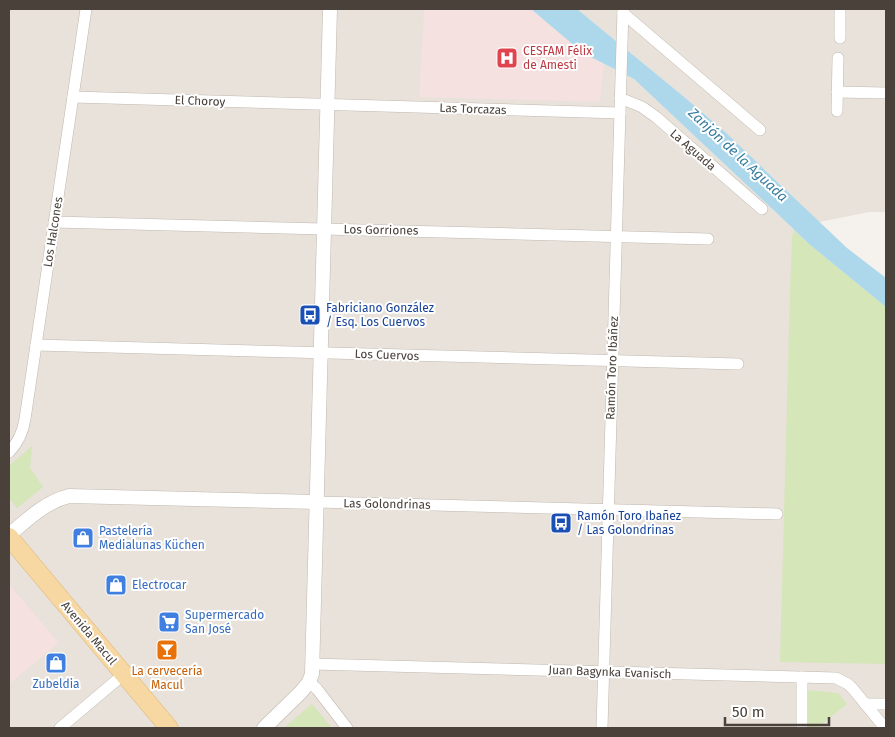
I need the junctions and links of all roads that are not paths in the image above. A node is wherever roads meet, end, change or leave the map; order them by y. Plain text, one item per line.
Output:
1 (86, 9) edge
2 (329, 9) edge
3 (840, 9) edge
4 (623, 11) edge
5 (840, 38) dead end
6 (838, 58) dead end
7 (837, 92) junction
8 (620, 93) junction
9 (886, 93) edge
10 (73, 97) junction
11 (327, 105) junction
12 (837, 111) dead end
13 (620, 113) junction
14 (760, 130) dead end
15 (762, 209) dead end
16 (54, 222) junction
17 (324, 229) junction
18 (616, 236) junction
19 (708, 239) dead end
20 (36, 345) junction
21 (320, 353) junction
22 (612, 361) junction
23 (738, 364) dead end
24 (9, 452) edge
25 (317, 502) junction
26 (608, 509) junction
27 (777, 514) dead end
28 (9, 536) edge
29 (312, 664) junction
30 (603, 672) junction
31 (124, 674) junction
32 (802, 677) junction
33 (310, 682) junction
34 (865, 704) junction
35 (886, 704) edge
36 (60, 728) edge
37 (168, 728) edge
38 (264, 728) edge
39 (346, 728) edge
40 (602, 728) edge
41 (802, 728) edge
42 (886, 728) edge

1 - 10 street, Los Halcones
2 - 11 street
3 - 5 street
4 - 8 street, Ramón Toro Ibáñez
4 - 14 street
6 - 7 street
7 - 9 street
7 - 12 street
8 - 13 street, Ramón Toro Ibáñez
8 - 15 street, La Aguada
10 - 11 street, El Choroy
10 - 16 street, Los Halcones
11 - 13 street, Las Torcazas
11 - 17 street
13 - 18 street, Ramón Toro Ibáñez
16 - 17 street, Los Gorriones
16 - 20 street, Los Halcones
17 - 18 street, Los Gorriones
17 - 21 street
18 - 19 street, Los Gorriones
18 - 22 street, Ramón Toro Ibáñez
20 - 21 street, Los Cuervos
20 - 24 street, Los Halcones
21 - 22 street, Los Cuervos
21 - 25 street
22 - 23 street, Los Cuervos
22 - 26 street, Ramón Toro Ibáñez
25 - 26 street, Las Golondrinas
25 - 28 street, Las Golondrinas
25 - 29 street
26 - 27 street, Las Golondrinas
26 - 30 street, Ramón Toro Ibáñez
28 - 31 main road, Avenida Macul
29 - 30 street, Juan Bagynka Evanisch
29 - 33 street
30 - 32 street, Juan Bagynka Evanisch
30 - 40 street, Ramón Toro Ibáñez
31 - 36 street
31 - 37 main road, Avenida Macul
32 - 34 street, Juan Bagynka Evanisch
32 - 41 street
33 - 38 street
33 - 39 street
34 - 35 street
34 - 42 street, Juan Bagynka Evanisch

